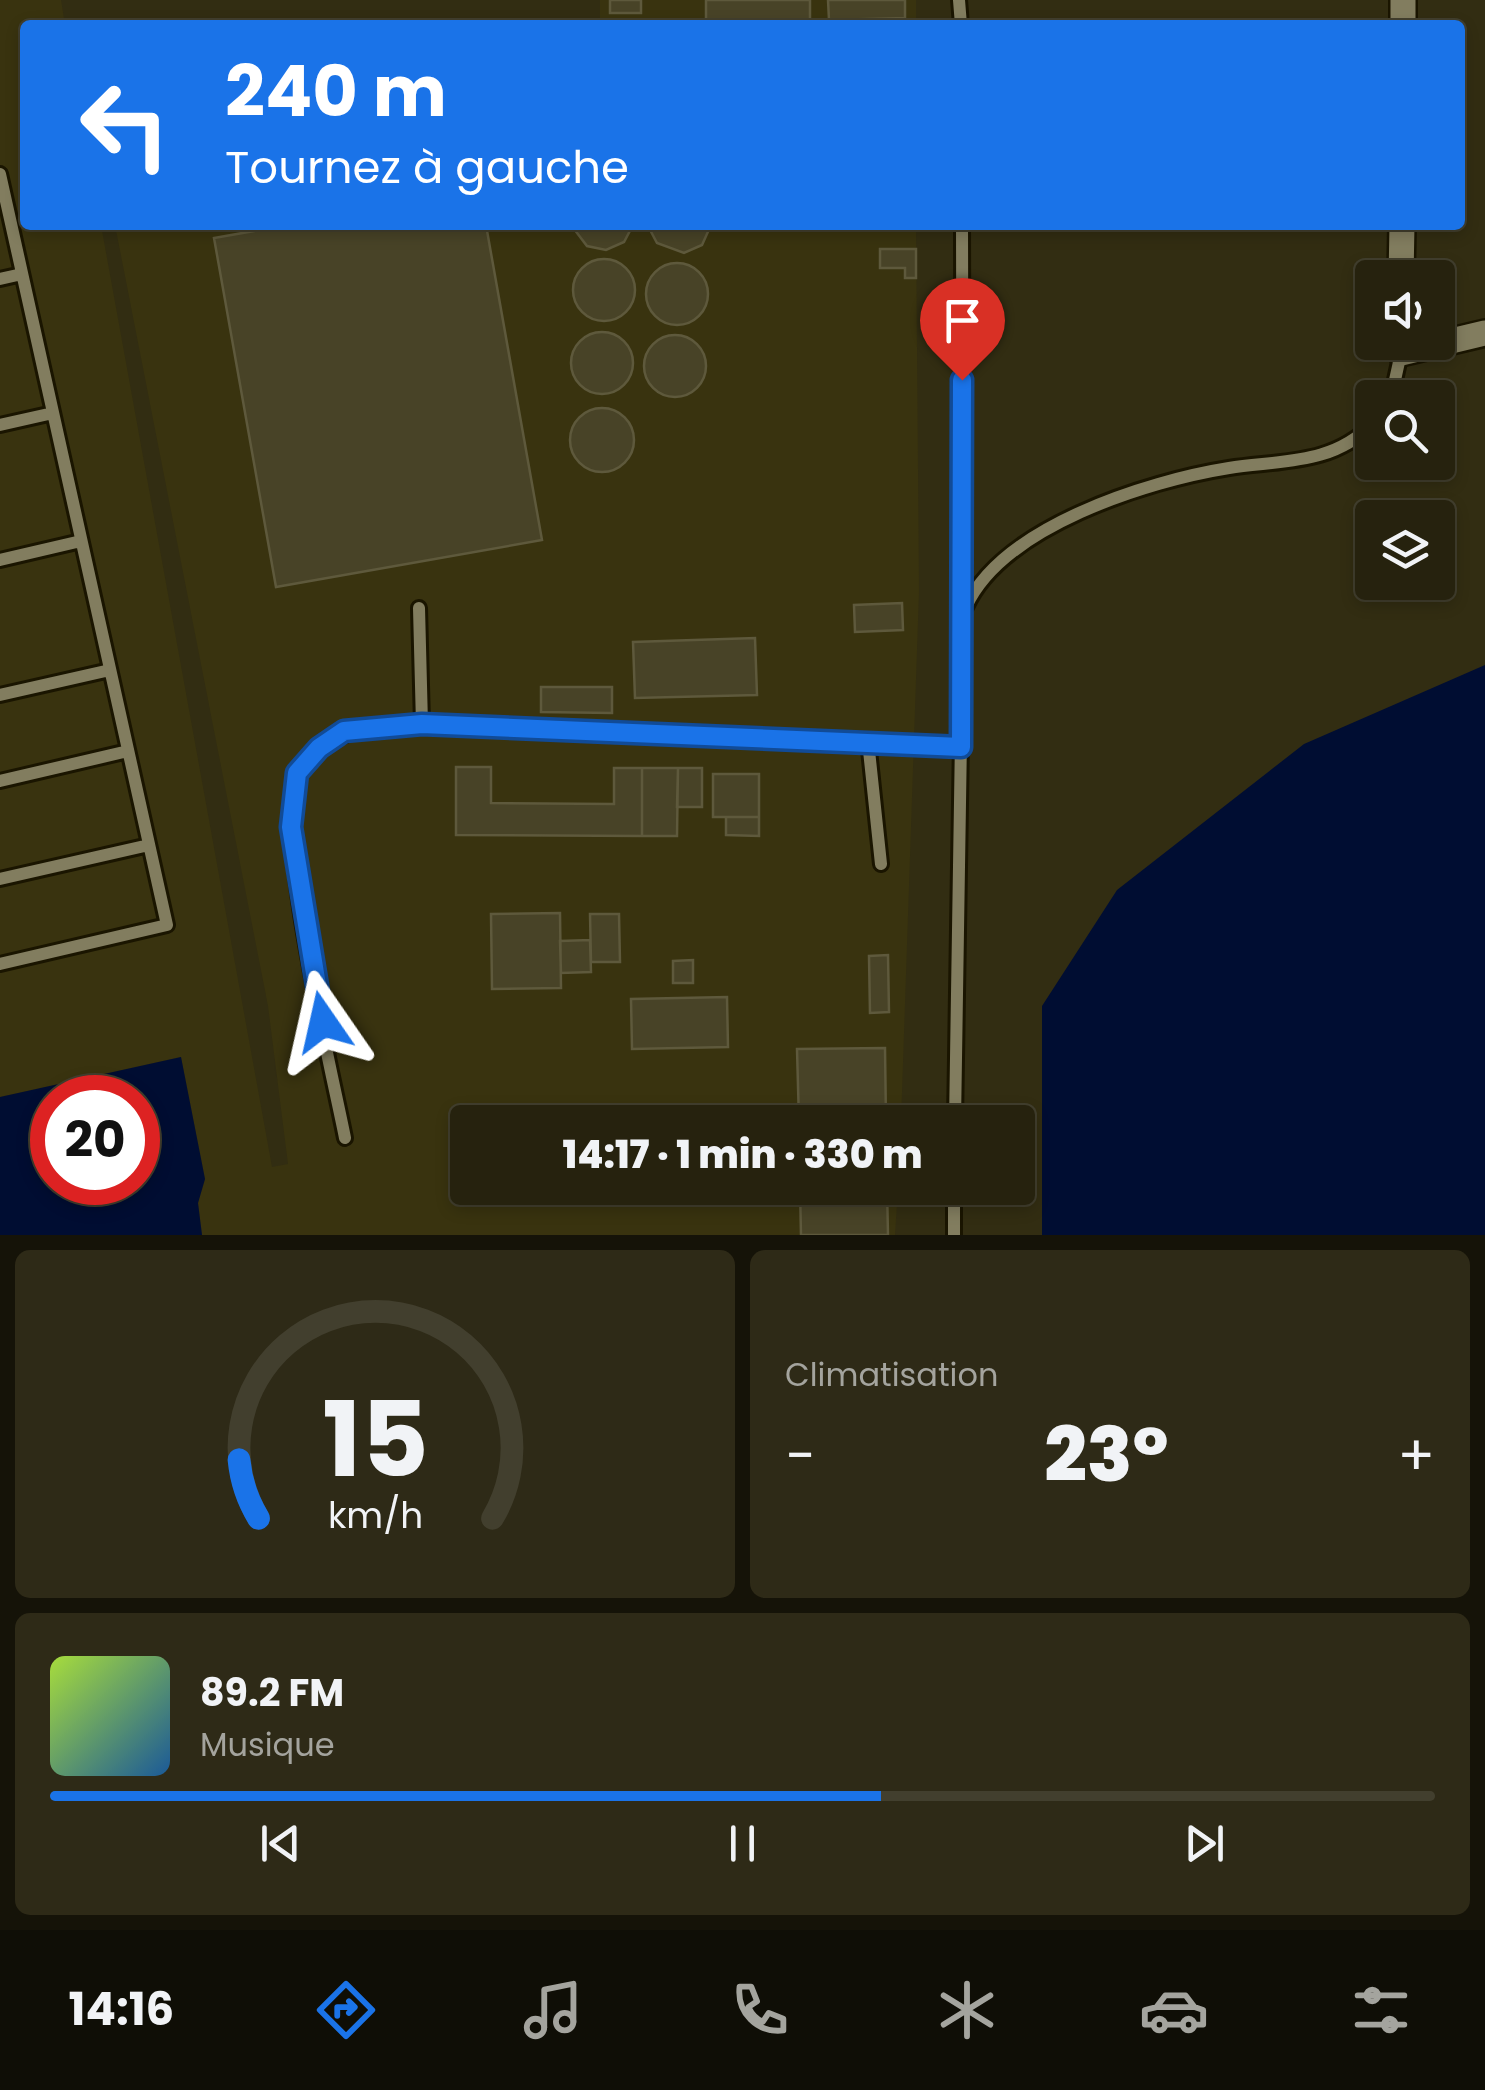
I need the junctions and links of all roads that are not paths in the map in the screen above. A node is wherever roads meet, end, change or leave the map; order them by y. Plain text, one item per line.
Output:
1 (0, 174) edge
2 (962, 230) edge
3 (1402, 230) edge
4 (1402, 260) edge
5 (22, 274) junction
6 (0, 279) edge
7 (1485, 333) edge
8 (1455, 338) edge
9 (53, 413) junction
10 (0, 425) edge
11 (1355, 436) edge
12 (81, 541) junction
13 (0, 560) edge
14 (420, 608) dead end
15 (964, 612) junction
16 (110, 670) junction
17 (0, 695) edge
18 (422, 724) junction
19 (868, 740) junction
20 (961, 747) junction
21 (128, 750) junction
22 (0, 781) edge
23 (149, 845) junction
24 (881, 864) dead end
25 (0, 880) edge
26 (0, 964) edge
27 (955, 1105) edge
28 (345, 1138) dead end
29 (954, 1205) edge
30 (954, 1235) edge

1 - 5 lane
2 - 15 lane
3 - 4 street
5 - 6 lane
5 - 9 lane
7 - 8 street
9 - 10 lane
9 - 12 lane
11 - 15 lane
12 - 13 lane
12 - 16 lane
14 - 18 lane
15 - 20 lane
16 - 17 lane
16 - 21 lane
18 - 19 lane
18 - 28 lane
19 - 20 lane
19 - 24 lane
20 - 27 lane
21 - 22 lane
21 - 23 lane
23 - 25 lane
23 - 26 lane
29 - 30 lane

